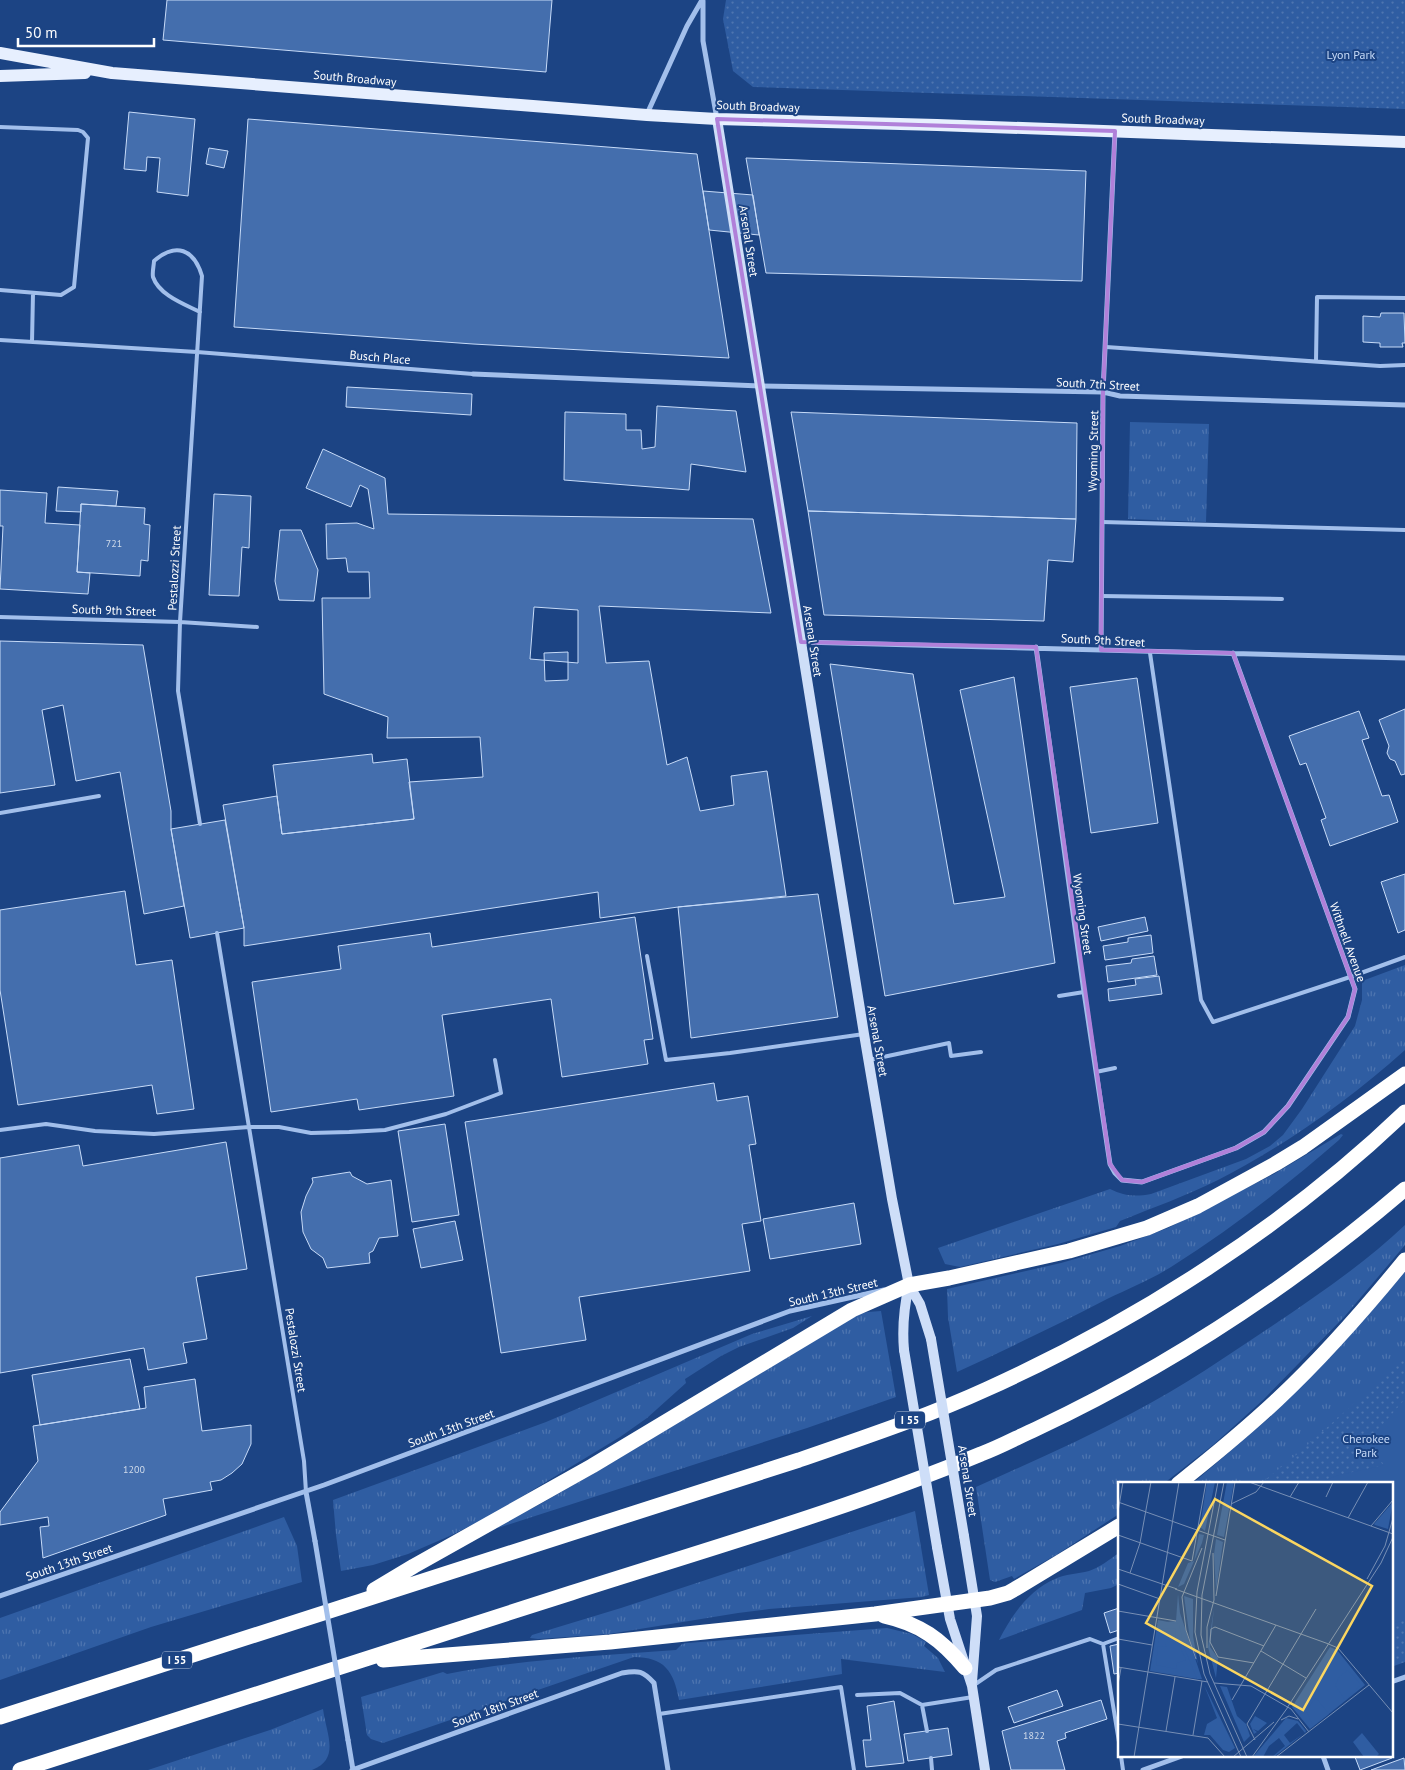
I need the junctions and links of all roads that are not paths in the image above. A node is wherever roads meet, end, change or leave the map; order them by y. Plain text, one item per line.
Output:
1 (703, 0) edge
2 (0, 53) edge
3 (112, 72) junction
4 (0, 76) edge
5 (647, 115) junction
6 (717, 119) junction
7 (0, 127) edge
8 (1115, 131) junction
9 (1405, 142) edge
10 (0, 290) edge
11 (33, 293) junction
12 (1405, 298) edge
13 (200, 312) junction
14 (0, 340) edge
15 (32, 342) junction
16 (1106, 347) junction
17 (197, 352) junction
18 (1316, 361) junction
19 (1405, 365) edge
20 (473, 374) joint
21 (760, 386) junction
22 (1104, 392) junction
23 (1405, 405) edge
24 (1102, 522) junction
25 (1405, 530) edge
26 (1102, 596) junction
27 (1282, 599) dead end
28 (0, 617) edge
29 (180, 622) junction
30 (257, 627) dead end
31 (801, 642) junction
32 (1036, 647) junction
33 (1101, 650) junction
34 (1150, 653) junction
35 (1233, 653) junction
36 (1405, 658) edge
37 (99, 796) dead end
38 (0, 814) edge
39 (200, 824) dead end
40 (217, 933) dead end
41 (647, 956) dead end
42 (1405, 957) edge
43 (1350, 977) junction
44 (1084, 992) junction
45 (1059, 996) dead end
46 (864, 1034) junction
47 (981, 1052) dead end
48 (496, 1060) dead end
49 (869, 1060) junction
50 (1115, 1068) dead end
51 (1096, 1072) junction
52 (1405, 1074) edge
53 (1405, 1112) edge
54 (249, 1127) junction
55 (0, 1129) edge
56 (1122, 1180) joint
57 (1405, 1189) edge
58 (1405, 1260) edge
59 (909, 1285) junction
60 (1181, 1482) edge
61 (306, 1492) junction
62 (1118, 1527) edge
63 (0, 1596) edge
64 (975, 1600) junction
65 (353, 1603) junction
66 (947, 1603) junction
67 (875, 1614) junction
68 (1118, 1638) edge
69 (1102, 1644) junction
70 (357, 1662) junction
71 (965, 1668) junction
72 (1405, 1677) edge
73 (1392, 1682) edge
74 (972, 1686) junction
75 (857, 1695) dead end
76 (973, 1697) junction
77 (922, 1705) junction
78 (659, 1714) junction
79 (0, 1717) edge
80 (927, 1731) dead end
81 (1118, 1736) edge
82 (931, 1758) dead end
83 (1176, 1758) edge
84 (1324, 1758) edge
85 (20, 1770) edge
86 (353, 1770) edge
87 (668, 1770) edge
88 (854, 1770) edge
89 (932, 1770) edge
90 (985, 1770) edge
91 (1143, 1770) edge
92 (1328, 1770) edge

1 - 5 street, Arsenal Street
1 - 6 street, Arsenal Street
2 - 3 main road, South Broadway
3 - 4 main road, South Broadway
3 - 5 main road, South Broadway
5 - 6 main road, South Broadway
6 - 8 main road, South Broadway
6 - 21 main road, Arsenal Street
7 - 11 lane
8 - 9 main road, South Broadway
8 - 16 street, Wyoming Street
10 - 11 lane
11 - 15 lane
12 - 18 lane
13 - 13 lane, Pestalozzi Street
13 - 17 lane, Pestalozzi Street
14 - 15 lane, Busch Place
15 - 17 lane, Busch Place
16 - 18 lane
16 - 22 street, Wyoming Street
17 - 20 lane, Busch Place
17 - 29 lane, Pestalozzi Street
18 - 19 lane
20 - 21 street, Busch Place
21 - 22 street, South 7th Street
21 - 31 main road, Arsenal Street
22 - 23 street, South 7th Street
22 - 24 street, Wyoming Street
24 - 25 lane
24 - 26 street, Wyoming Street
26 - 27 lane
26 - 33 street, Wyoming Street
28 - 29 lane, South 9th Street
29 - 30 lane, South 9th Street
29 - 39 lane, Pestalozzi Street
31 - 32 street, South 9th Street
31 - 46 main road, Arsenal Street
32 - 33 street, South 9th Street
32 - 44 street, Wyoming Street
33 - 34 street, South 9th Street
34 - 35 street, South 9th Street
34 - 43 lane
35 - 36 street, South 9th Street
35 - 43 street, Withnell Avenue
37 - 38 lane
40 - 54 lane, Pestalozzi Street
41 - 46 lane
42 - 43 lane
43 - 56 street, Withnell Avenue
44 - 45 lane
44 - 51 street, Wyoming Street
46 - 49 main road, Arsenal Street
47 - 49 lane
48 - 54 lane
49 - 59 main road, Arsenal Street
50 - 51 lane
51 - 56 street, Wyoming Street
52 - 59 highway
53 - 65 highway, I 55
54 - 55 lane
54 - 61 lane, Pestalozzi Street
57 - 70 highway
58 - 60 highway
59 - 61 street, South 13th Street
59 - 64 main road, Arsenal Street, bridge
59 - 65 highway
59 - 66 main road, Arsenal Street, bridge
61 - 63 street, South 13th Street
61 - 86 street, Pestalozzi Street, bridge
62 - 64 highway
64 - 66 highway
64 - 74 main road, Arsenal Street
65 - 79 highway, I 55
66 - 67 highway
66 - 71 main road, Arsenal Street
67 - 70 highway
67 - 71 highway
68 - 69 lane
69 - 74 lane
69 - 81 lane
70 - 85 highway
71 - 74 main road, Arsenal Street
72 - 73 street
74 - 76 main road, Arsenal Street
75 - 77 lane
76 - 77 lane
76 - 90 main road, Arsenal Street
77 - 80 lane
78 - 86 street, South 18th Street
78 - 87 street
78 - 88 lane
82 - 89 lane
83 - 91 street
84 - 92 street

